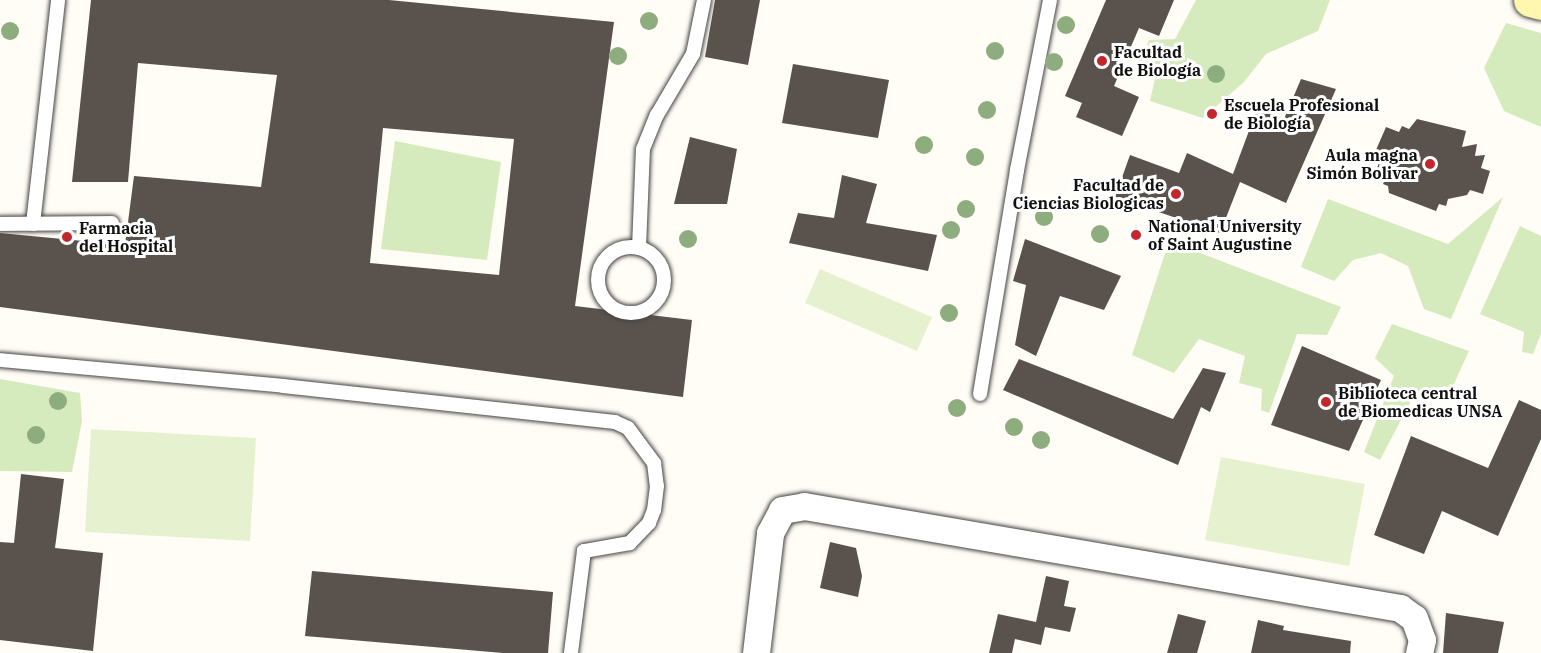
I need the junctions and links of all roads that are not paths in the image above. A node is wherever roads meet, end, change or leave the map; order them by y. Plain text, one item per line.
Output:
1 (58, 0) edge
2 (704, 0) edge
3 (1050, 0) edge
4 (1530, 0) edge
5 (1541, 3) edge
6 (112, 223) dead end
7 (0, 224) edge
8 (33, 224) junction
9 (639, 248) junction
10 (0, 360) edge
11 (980, 394) dead end
12 (571, 653) edge
13 (756, 653) edge
14 (1419, 653) edge

1 - 8 lane
2 - 9 lane
3 - 11 lane
4 - 5 main road
6 - 8 lane
7 - 8 lane
9 - 9 lane
10 - 12 lane
13 - 14 street

